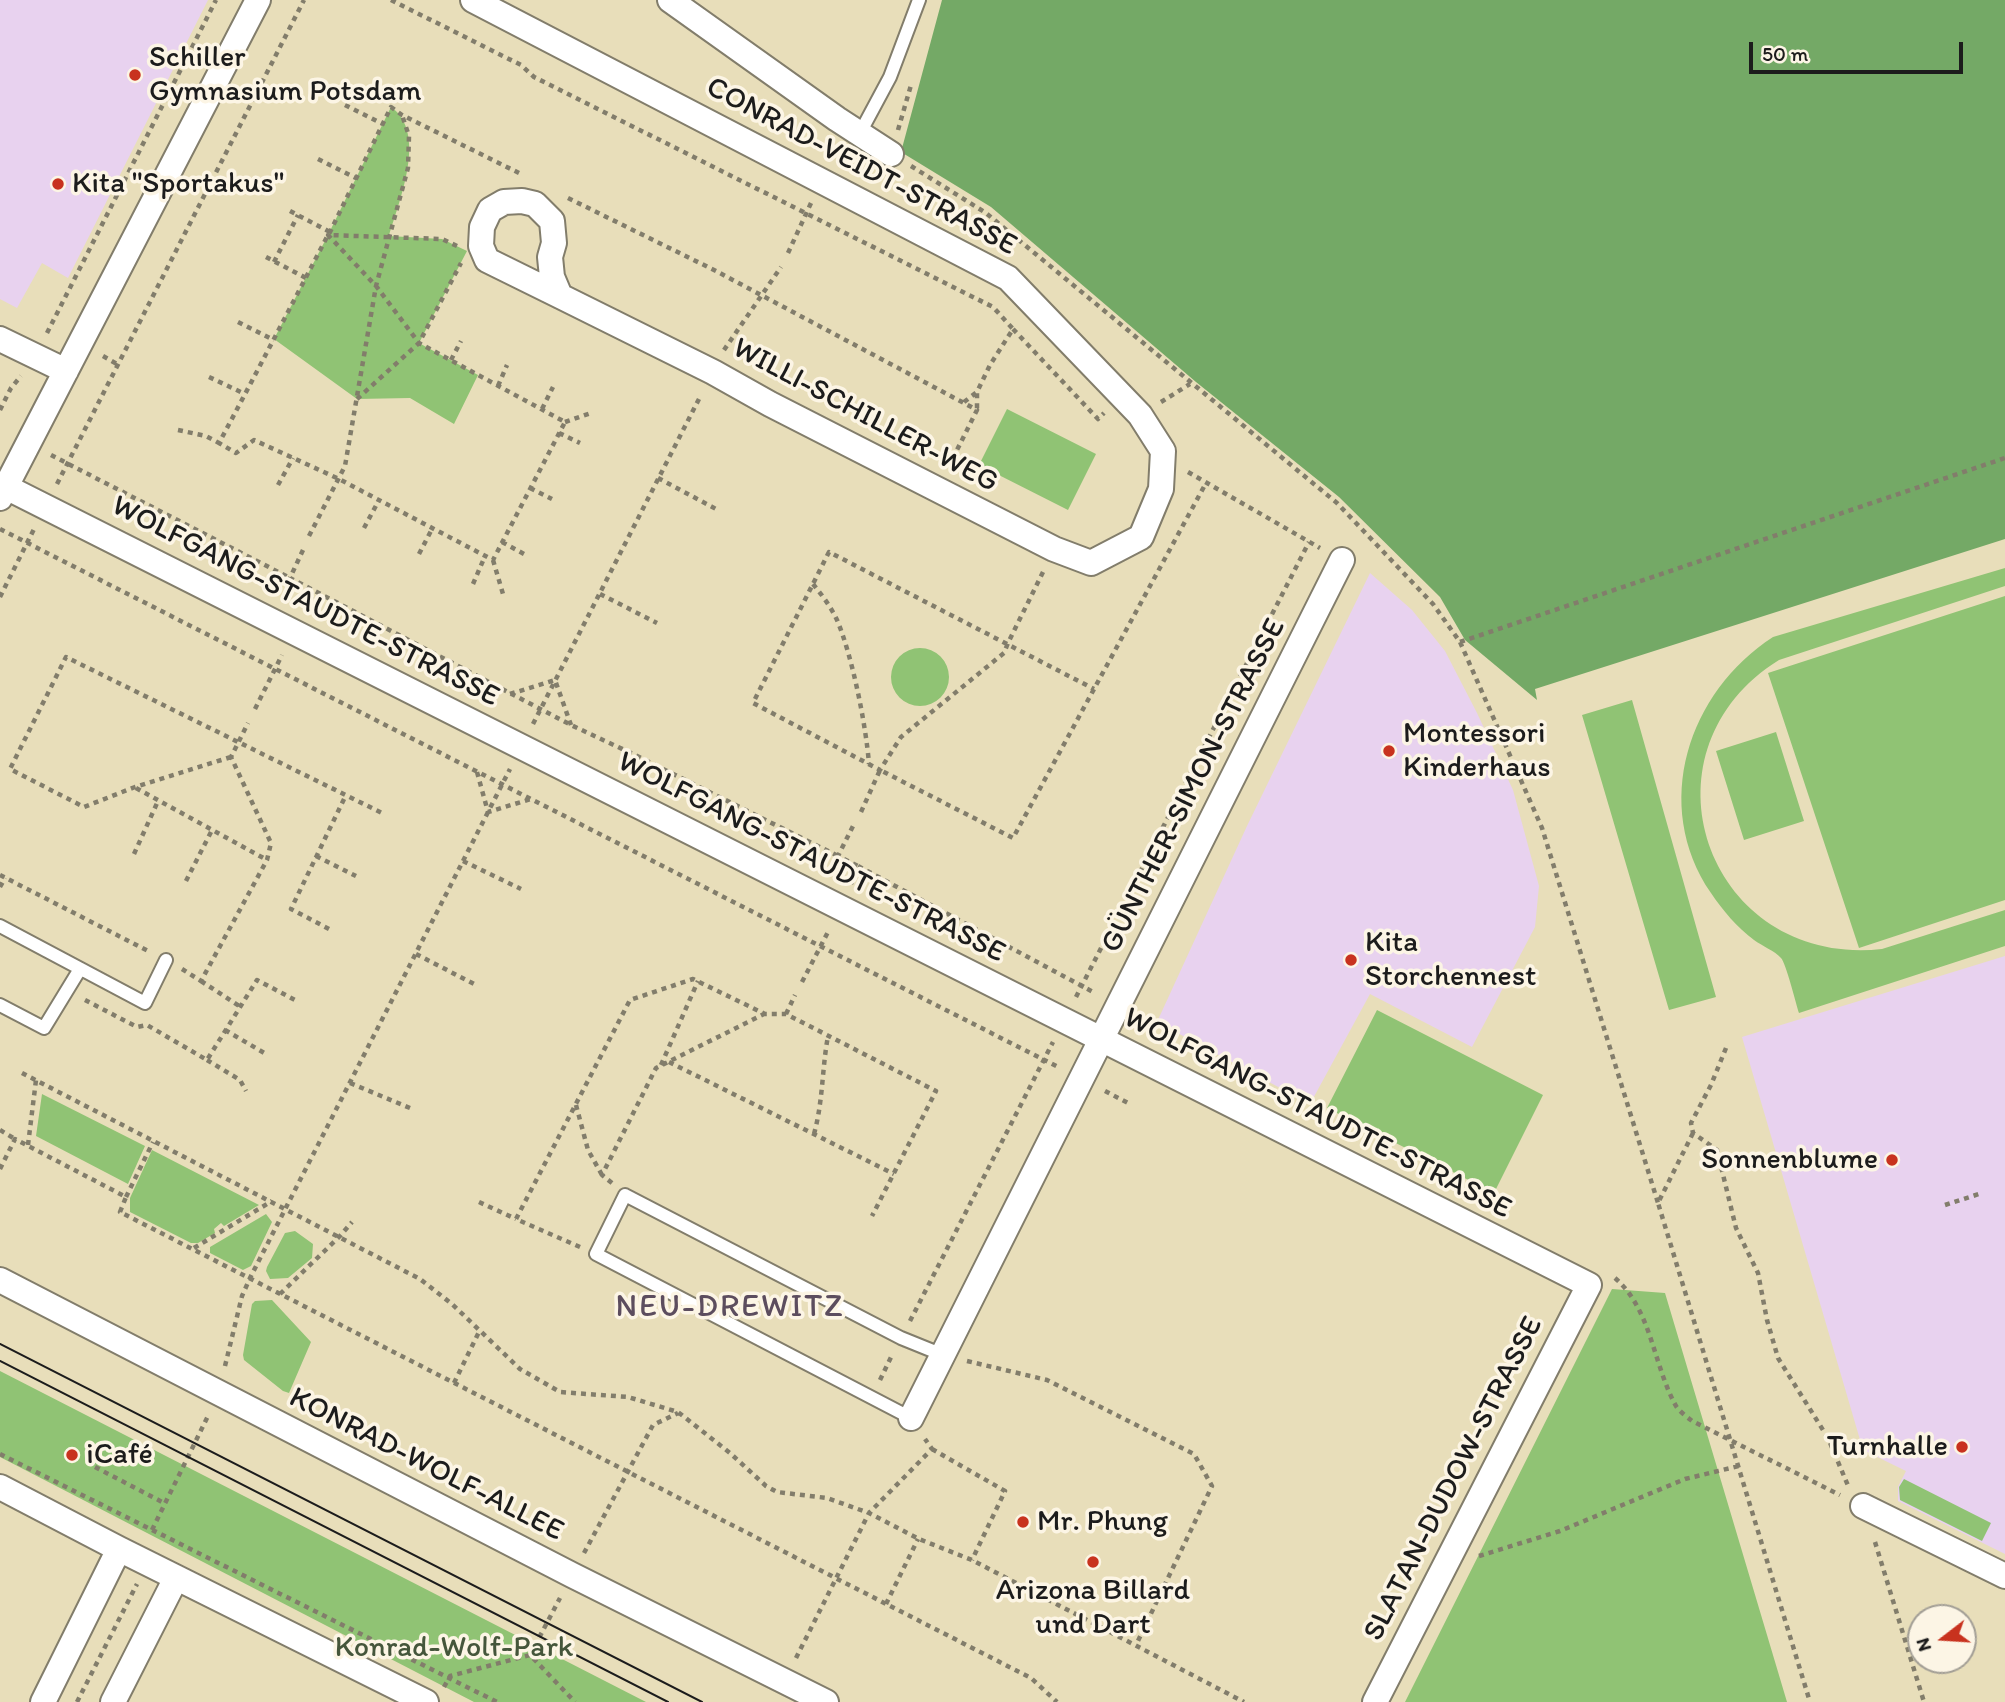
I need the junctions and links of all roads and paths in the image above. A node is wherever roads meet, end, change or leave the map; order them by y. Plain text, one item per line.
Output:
1 (216, 0) edge
2 (258, 0) edge
3 (304, 0) edge
4 (391, 0) edge
5 (473, 0) edge
6 (670, 0) edge
7 (919, 0) edge
8 (345, 105) dead end
9 (402, 115) junction
10 (383, 124) junction
11 (860, 133) junction
12 (891, 154) joint
13 (318, 159) dead end
14 (522, 175) dead end
15 (356, 178) junction
16 (535, 204) junction
17 (290, 211) dead end
18 (299, 215) junction
19 (329, 234) junction
20 (389, 236) junction
21 (477, 255) junction
22 (266, 257) dead end
23 (274, 262) junction
24 (781, 267) dead end
25 (306, 278) junction
26 (376, 286) junction
27 (762, 295) junction
28 (560, 296) junction
29 (238, 322) dead end
30 (0, 339) edge
31 (274, 340) junction
32 (461, 341) dead end
33 (419, 343) junction
34 (35, 356) junction
35 (451, 360) junction
36 (507, 365) dead end
37 (65, 371) junction
38 (713, 372) junction
39 (209, 377) dead end
40 (1190, 384) junction
41 (498, 386) junction
42 (553, 387) dead end
43 (977, 392) junction
44 (245, 394) junction
45 (357, 399) junction
46 (964, 402) junction
47 (0, 410) edge
48 (542, 410) junction
49 (977, 410) junction
50 (591, 413) dead end
51 (1140, 415) junction
52 (565, 422) junction
53 (178, 430) dead end
54 (559, 433) junction
55 (219, 443) junction
56 (580, 443) dead end
57 (27, 444) junction
58 (293, 458) junction
59 (1163, 458) junction
60 (2005, 458) edge
61 (67, 462) junction
62 (658, 478) junction
63 (339, 479) junction
64 (1206, 483) junction
65 (278, 485) dead end
66 (530, 488) junction
67 (936, 491) junction
68 (3, 493) edge
69 (552, 499) dead end
70 (379, 500) junction
71 (46, 506) junction
72 (716, 509) dead end
73 (364, 527) dead end
74 (432, 528) junction
75 (0, 529) edge
76 (309, 536) dead end
77 (502, 542) junction
78 (1309, 542) junction
79 (27, 543) junction
80 (1054, 549) junction
81 (303, 550) dead end
82 (419, 554) dead end
83 (524, 554) dead end
84 (485, 556) junction
85 (492, 560) junction
86 (1342, 560) joint
87 (290, 578) junction
88 (473, 584) dead end
89 (813, 584) junction
90 (503, 594) dead end
91 (600, 594) junction
92 (0, 597) edge
93 (657, 623) dead end
94 (1460, 642) junction
95 (1009, 643) junction
96 (275, 669) junction
97 (555, 680) junction
98 (1094, 689) junction
99 (510, 694) junction
100 (255, 709) dead end
101 (540, 710) junction
102 (248, 723) dead end
103 (571, 726) junction
104 (238, 741) junction
105 (522, 746) junction
106 (231, 757) junction
107 (869, 764) junction
108 (880, 770) junction
109 (476, 771) junction
110 (502, 784) junction
111 (135, 787) junction
112 (346, 795) junction
113 (531, 799) junction
114 (159, 801) junction
115 (488, 812) junction
116 (860, 812) dead end
117 (384, 814) dead end
118 (212, 830) junction
119 (134, 854) dead end
120 (316, 856) junction
121 (838, 856) dead end
122 (267, 860) junction
123 (463, 860) junction
124 (356, 876) dead end
125 (2, 877) edge
126 (186, 881) dead end
127 (0, 887) edge
128 (522, 889) dead end
129 (0, 926) edge
130 (329, 929) dead end
131 (416, 954) junction
132 (166, 960) junction
133 (80, 969) junction
134 (201, 981) junction
135 (698, 981) junction
136 (474, 984) dead end
137 (66, 991) junction
138 (795, 995) dead end
139 (1075, 998) dead end
140 (295, 1000) dead end
141 (0, 1005) edge
142 (239, 1006) junction
143 (765, 1014) junction
144 (786, 1014) junction
145 (225, 1030) junction
146 (1057, 1035) dead end
147 (828, 1036) junction
148 (1102, 1040) junction
149 (1726, 1048) dead end
150 (266, 1054) dead end
151 (1044, 1059) junction
152 (207, 1060) junction
153 (668, 1062) junction
154 (661, 1065) junction
155 (22, 1073) dead end
156 (1082, 1079) junction
157 (36, 1080) junction
158 (350, 1083) junction
159 (246, 1091) dead end
160 (1128, 1103) dead end
161 (576, 1104) junction
162 (410, 1108) dead end
163 (0, 1130) edge
164 (1693, 1133) junction
165 (814, 1134) junction
166 (15, 1139) junction
167 (153, 1142) junction
168 (27, 1146) junction
169 (0, 1169) edge
170 (894, 1174) junction
171 (602, 1175) junction
172 (1982, 1193) dead end
173 (625, 1195) junction
174 (126, 1197) junction
175 (272, 1201) junction
176 (479, 1202) dead end
177 (1658, 1203) junction
178 (1945, 1205) dead end
179 (286, 1208) junction
180 (872, 1216) dead end
181 (516, 1219) junction
182 (352, 1222) dead end
183 (340, 1236) junction
184 (193, 1249) junction
185 (596, 1254) junction
186 (1612, 1276) dead end
187 (250, 1278) junction
188 (0, 1280) edge
189 (1588, 1285) joint
190 (280, 1293) junction
191 (479, 1332) junction
192 (901, 1338) junction
193 (943, 1355) junction
194 (454, 1383) junction
195 (872, 1396) junction
196 (678, 1412) junction
197 (911, 1418) junction
198 (1730, 1440) junction
199 (932, 1449) junction
200 (0, 1454) edge
201 (1739, 1466) junction
202 (95, 1467) dead end
203 (627, 1471) junction
204 (0, 1487) edge
205 (166, 1504) dead end
206 (1863, 1506) junction
207 (869, 1513) junction
208 (162, 1534) junction
209 (919, 1539) junction
210 (119, 1549) junction
211 (972, 1560) junction
212 (147, 1564) junction
213 (1443, 1566) junction
214 (2005, 1576) edge
215 (176, 1578) junction
216 (837, 1578) junction
217 (886, 1604) junction
218 (1136, 1646) junction
219 (450, 1676) junction
220 (781, 1681) junction
221 (445, 1686) dead end
222 (43, 1702) edge
223 (78, 1702) edge
224 (113, 1702) edge
225 (426, 1702) edge
226 (497, 1702) edge
227 (575, 1702) edge
228 (826, 1702) edge
229 (1057, 1702) edge
230 (1244, 1702) edge
231 (1375, 1702) edge
232 (1810, 1702) edge
233 (1924, 1702) edge

1 - 34 path
2 - 37 street
3 - 61 path
4 - 43 path
5 - 51 street, CONRAD-VEIDT-STRASSE
6 - 11 street
7 - 11 lane
8 - 10 path
9 - 10 path
9 - 14 path
9 - 20 path
10 - 15 path
11 - 12 street
12 - 40 path
13 - 15 path
15 - 19 path
16 - 21 street
16 - 27 path
16 - 28 street
17 - 18 path
18 - 19 path
18 - 23 path
19 - 20 path
19 - 25 path
19 - 26 path
20 - 21 path
20 - 26 path
21 - 28 street, WILLI-SCHILLER-WEG
21 - 33 path
22 - 23 path
23 - 25 path
24 - 27 path
25 - 31 path
26 - 33 path
26 - 45 path
27 - 38 path
27 - 46 path
28 - 38 street, WILLI-SCHILLER-WEG
29 - 31 path
30 - 34 street
31 - 44 path
32 - 35 path
33 - 35 path
33 - 45 path
34 - 37 street
34 - 47 path
35 - 41 path
36 - 41 path
37 - 57 street
38 - 62 path
38 - 67 street, WILLI-SCHILLER-WEG
39 - 44 path
40 - 51 path
40 - 94 path
41 - 48 path
42 - 48 path
43 - 46 path
43 - 49 path
44 - 55 path
45 - 63 path
46 - 49 path
48 - 52 path
49 - 67 path
50 - 52 path
51 - 59 street, CONRAD-VEIDT-STRASSE
52 - 54 path
53 - 55 path
54 - 56 path
54 - 66 path
55 - 58 path
57 - 61 path
57 - 68 street
58 - 63 path
58 - 65 path
59 - 64 path
59 - 80 street, WILLI-SCHILLER-WEG
60 - 94 path
61 - 71 path
61 - 87 path
62 - 72 path
62 - 91 path
63 - 70 path
63 - 76 path
64 - 78 path
64 - 98 path
66 - 69 path
66 - 77 path
67 - 80 street, WILLI-SCHILLER-WEG
68 - 71 street, WOLFGANG-STAUDTE-STRASSE
70 - 73 path
70 - 74 path
71 - 79 path
71 - 105 street, WOLFGANG-STAUDTE-STRASSE
74 - 82 path
74 - 84 path
75 - 79 path
77 - 83 path
77 - 85 path
78 - 86 path
78 - 139 path
79 - 92 path
79 - 96 path
80 - 95 path
81 - 87 path
84 - 85 path
84 - 88 path
85 - 90 path
86 - 148 street, GÜNTHER-SIMON-STRASSE
87 - 99 path
89 - 95 path
89 - 107 path
89 - 107 path
91 - 93 path
91 - 97 path
94 - 177 path
95 - 98 path
95 - 108 path
96 - 100 path
96 - 109 path
97 - 99 path
97 - 101 path
97 - 103 path
98 - 108 path
99 - 101 path
101 - 103 path
101 - 105 path
102 - 104 path
103 - 121 path
104 - 106 path
104 - 111 path
104 - 112 path
105 - 110 path
105 - 148 street, WOLFGANG-STAUDTE-STRASSE
106 - 111 path
106 - 122 path
107 - 108 path
108 - 116 path
109 - 110 path
109 - 115 path
110 - 113 path
110 - 115 path
111 - 114 path
112 - 117 path
112 - 120 path
113 - 115 path
113 - 151 path
114 - 118 path
114 - 119 path
115 - 123 path
118 - 122 path
118 - 126 path
120 - 124 path
120 - 130 path
122 - 134 path
123 - 128 path
123 - 131 path
125 - 127 path
125 - 132 path
129 - 133 lane
131 - 136 path
131 - 158 path
132 - 133 lane
132 - 134 path
133 - 137 lane
134 - 142 path
135 - 143 path
135 - 154 path
135 - 161 path
137 - 141 lane
137 - 152 path
138 - 144 path
140 - 142 path
142 - 145 path
143 - 144 path
143 - 153 path
144 - 147 path
145 - 150 path
145 - 152 path
146 - 151 path
147 - 165 path
147 - 170 path
148 - 156 street, GÜNTHER-SIMON-STRASSE
148 - 189 street, WOLFGANG-STAUDTE-STRASSE
149 - 164 path
151 - 156 path
151 - 192 path
152 - 159 path
153 - 154 path
153 - 165 path
154 - 171 path
155 - 157 path
156 - 160 path
156 - 193 street, GÜNTHER-SIMON-STRASSE
157 - 167 path
157 - 168 path
158 - 162 path
158 - 179 path
161 - 171 path
161 - 181 path
163 - 166 path
164 - 177 path
164 - 206 path
165 - 170 path
166 - 168 path
166 - 169 path
167 - 174 path
167 - 175 path
168 - 174 path
170 - 180 path
171 - 173 path
172 - 178 path
173 - 185 lane
173 - 192 lane
174 - 184 path
175 - 179 path
175 - 184 path
176 - 181 path
177 - 198 path
179 - 183 path
179 - 187 path
181 - 185 path
182 - 183 path
183 - 190 path
183 - 191 path
184 - 187 path
185 - 195 lane
186 - 198 path
187 - 190 path
188 - 220 street, KONRAD-WOLF-ALLEE
189 - 213 street, SLATAN-DUDOW-STRASSE
190 - 194 path
191 - 194 path
191 - 196 path
192 - 193 lane
192 - 195 path
193 - 197 street, GÜNTHER-SIMON-STRASSE
193 - 218 path
194 - 203 path
195 - 197 lane
196 - 203 path
196 - 207 path
197 - 199 path
198 - 201 path
198 - 206 path
199 - 207 path
199 - 211 path
200 - 208 path
201 - 213 path
201 - 232 path
202 - 205 path
203 - 216 path
204 - 210 street
206 - 214 street
206 - 233 path
207 - 209 path
207 - 216 path
208 - 212 path
208 - 219 path
209 - 211 path
209 - 217 path
210 - 212 street
210 - 222 street
211 - 218 path
212 - 215 street
212 - 223 path
213 - 231 street, SLATAN-DUDOW-STRASSE
215 - 224 street
215 - 225 street
216 - 217 path
216 - 220 path
217 - 229 path
218 - 230 path
219 - 221 path
219 - 226 path
219 - 227 path
220 - 228 street, KONRAD-WOLF-ALLEE

